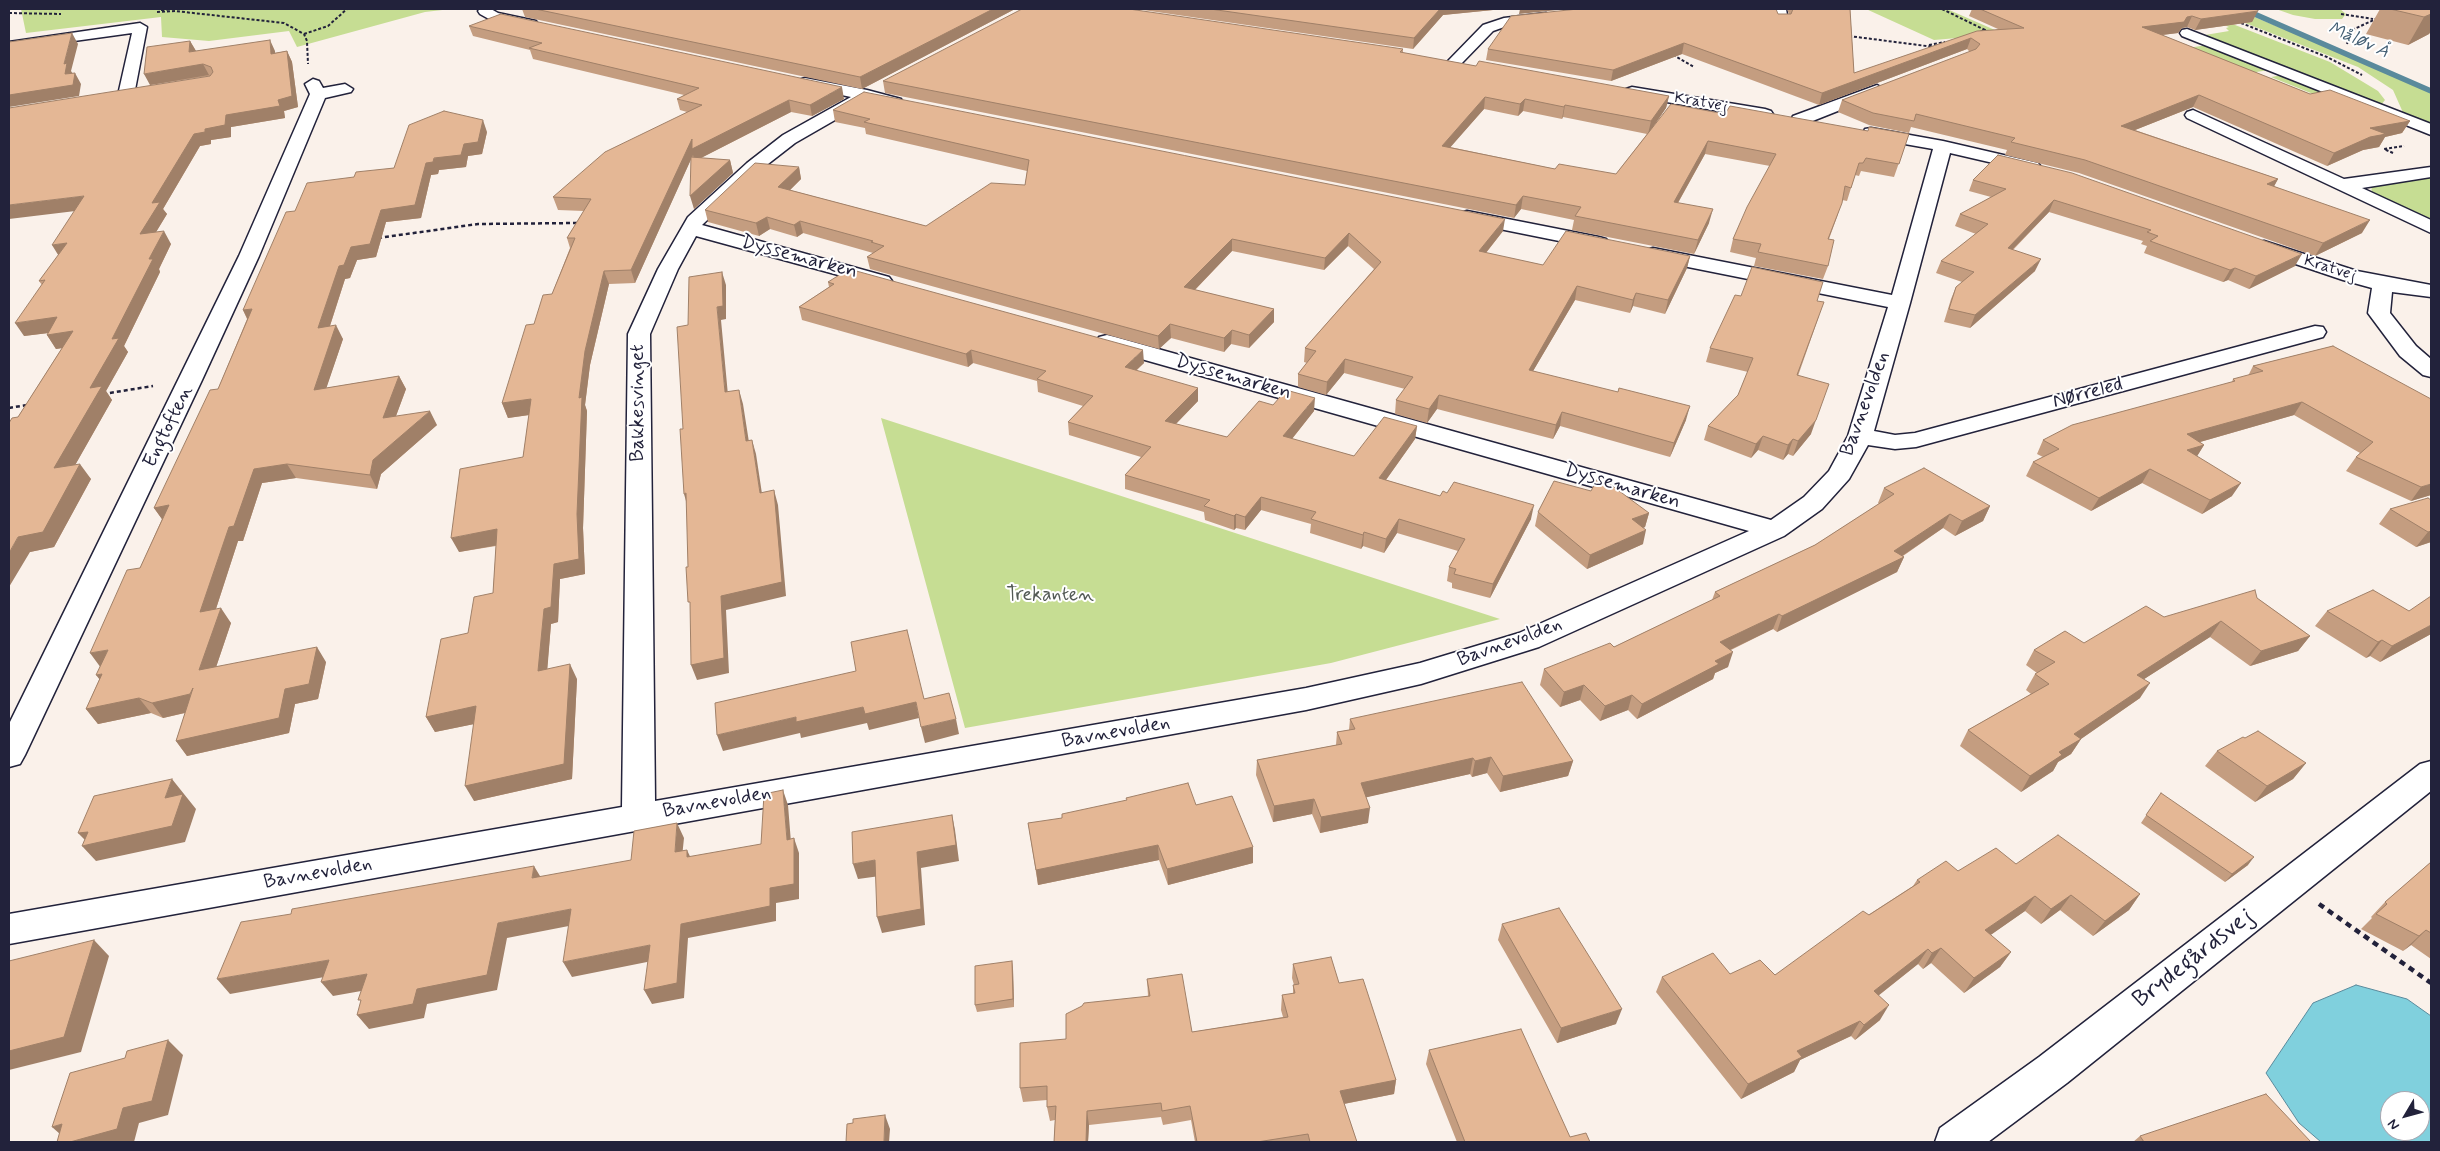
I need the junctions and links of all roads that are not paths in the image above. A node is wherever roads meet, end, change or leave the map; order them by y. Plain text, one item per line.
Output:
1 (485, 11) dead end
2 (1492, 13) dead end
3 (1558, 16) edge
4 (1504, 22) junction
5 (543, 26) edge
6 (2186, 33) edge
7 (9, 46) edge
8 (1474, 66) edge
9 (786, 79) edge
10 (890, 82) edge
11 (1895, 83) edge
12 (345, 89) dead end
13 (1617, 89) edge
14 (144, 92) edge
15 (126, 95) junction
16 (864, 96) junction
17 (106, 98) edge
18 (912, 106) edge
19 (2193, 115) edge
20 (1788, 118) junction
21 (1833, 126) edge
22 (1851, 129) edge
23 (2431, 130) edge
24 (1943, 146) junction
25 (2049, 172) edge
26 (2431, 172) edge
27 (2343, 185) junction
28 (1453, 214) edge
29 (2431, 227) edge
30 (690, 228) junction
31 (2250, 242) edge
32 (1618, 247) edge
33 (1638, 251) edge
34 (2383, 284) junction
35 (900, 285) edge
36 (2431, 290) edge
37 (1900, 303) junction
38 (2315, 332) dead end
39 (1090, 338) edge
40 (2431, 370) edge
41 (1860, 436) junction
42 (1774, 530) junction
43 (9, 755) edge
44 (2431, 773) edge
45 (639, 817) junction
46 (9, 929) edge
47 (1955, 1142) edge

1 - 5 street
2 - 4 street
3 - 4 street
4 - 8 street
6 - 23 street
7 - 15 street
9 - 16 street
10 - 16 street, Bakkesvinget
11 - 20 street
12 - 43 street, Engtoften
13 - 20 street, Kratvej
14 - 15 street
15 - 17 street
16 - 18 street
16 - 30 street, Bakkesvinget
19 - 27 street
20 - 21 street, Kratvej
22 - 24 street
24 - 25 street
24 - 37 street, Bavnevolden
26 - 27 street
27 - 29 street
28 - 32 street
30 - 35 street, Dyssemarken
30 - 45 street, Bakkesvinget
31 - 34 street, Kratvej
33 - 37 street
34 - 36 street, Kratvej
34 - 40 street
37 - 41 street, Bavnevolden
38 - 41 street, Nørreled
39 - 42 street, Dyssemarken
41 - 42 street, Bavnevolden
42 - 45 street, Bavnevolden
44 - 47 street, Brydegårdsvej
45 - 46 street, Bavnevolden

